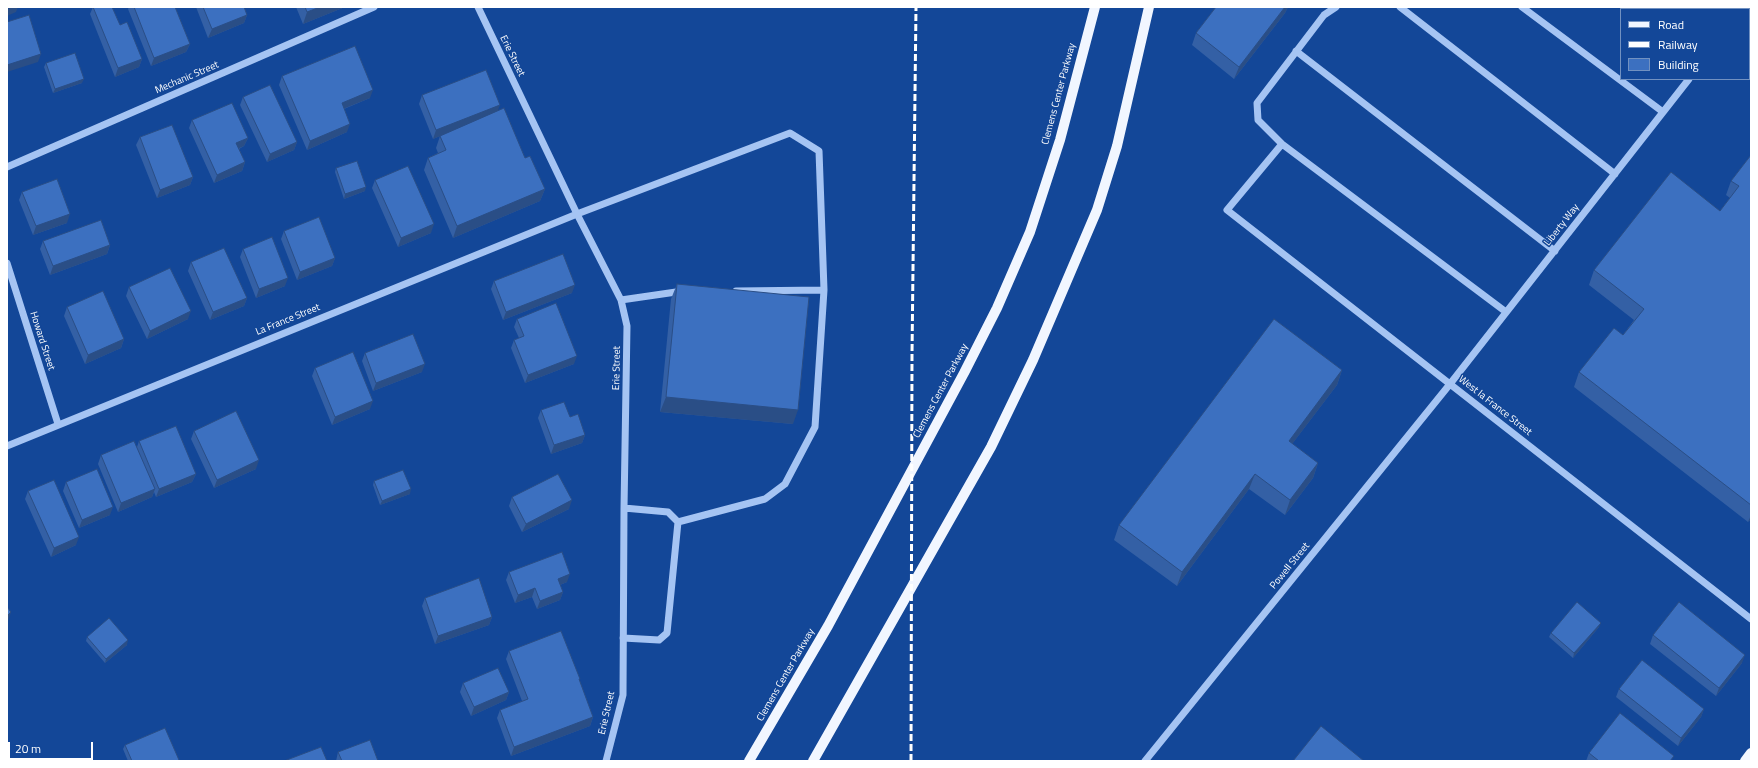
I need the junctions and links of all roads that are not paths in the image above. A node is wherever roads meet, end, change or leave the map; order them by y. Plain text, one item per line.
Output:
1 (374, 7) edge
2 (478, 7) edge
3 (1095, 7) edge
4 (1149, 7) edge
5 (1336, 7) edge
6 (1400, 7) edge
7 (1522, 7) edge
8 (1296, 51) junction
9 (1620, 80) edge
10 (1620, 80) edge
11 (1688, 80) edge
12 (1663, 112) junction
13 (1282, 144) junction
14 (7, 167) edge
15 (1615, 174) junction
16 (577, 214) junction
17 (1554, 251) junction
18 (7, 263) edge
19 (824, 290) junction
20 (694, 291) edge
21 (724, 291) edge
22 (621, 300) junction
23 (1506, 312) junction
24 (1450, 384) junction
25 (58, 424) junction
26 (7, 446) edge
27 (624, 508) junction
28 (678, 522) junction
29 (1751, 619) edge
30 (623, 638) junction
31 (1751, 753) edge
32 (606, 761) edge
33 (749, 761) edge
34 (813, 761) edge
35 (1145, 761) edge
36 (1745, 761) edge

1 - 14 street, Mechanic Street
2 - 16 street, Erie Street
3 - 33 main road, Clemens Center Parkway
4 - 34 main road
5 - 8 street
6 - 15 street
7 - 10 street
8 - 13 street
8 - 17 street
9 - 12 street
11 - 12 street, Liberty Way
12 - 15 street, Liberty Way
13 - 23 street
13 - 24 street, West la France Street
15 - 17 street, Liberty Way
16 - 19 street, La France Street
16 - 22 street, Erie Street
16 - 25 street, La France Street
17 - 23 street, Liberty Way
18 - 25 street, Howard Street
19 - 21 street
19 - 28 street
20 - 22 street
22 - 27 street, Erie Street
23 - 24 street, Liberty Way
24 - 29 street, West la France Street
24 - 35 street, Powell Street
25 - 26 street, La France Street
27 - 28 street
27 - 30 street, Erie Street
28 - 30 street
30 - 32 street, Erie Street
31 - 36 main road

